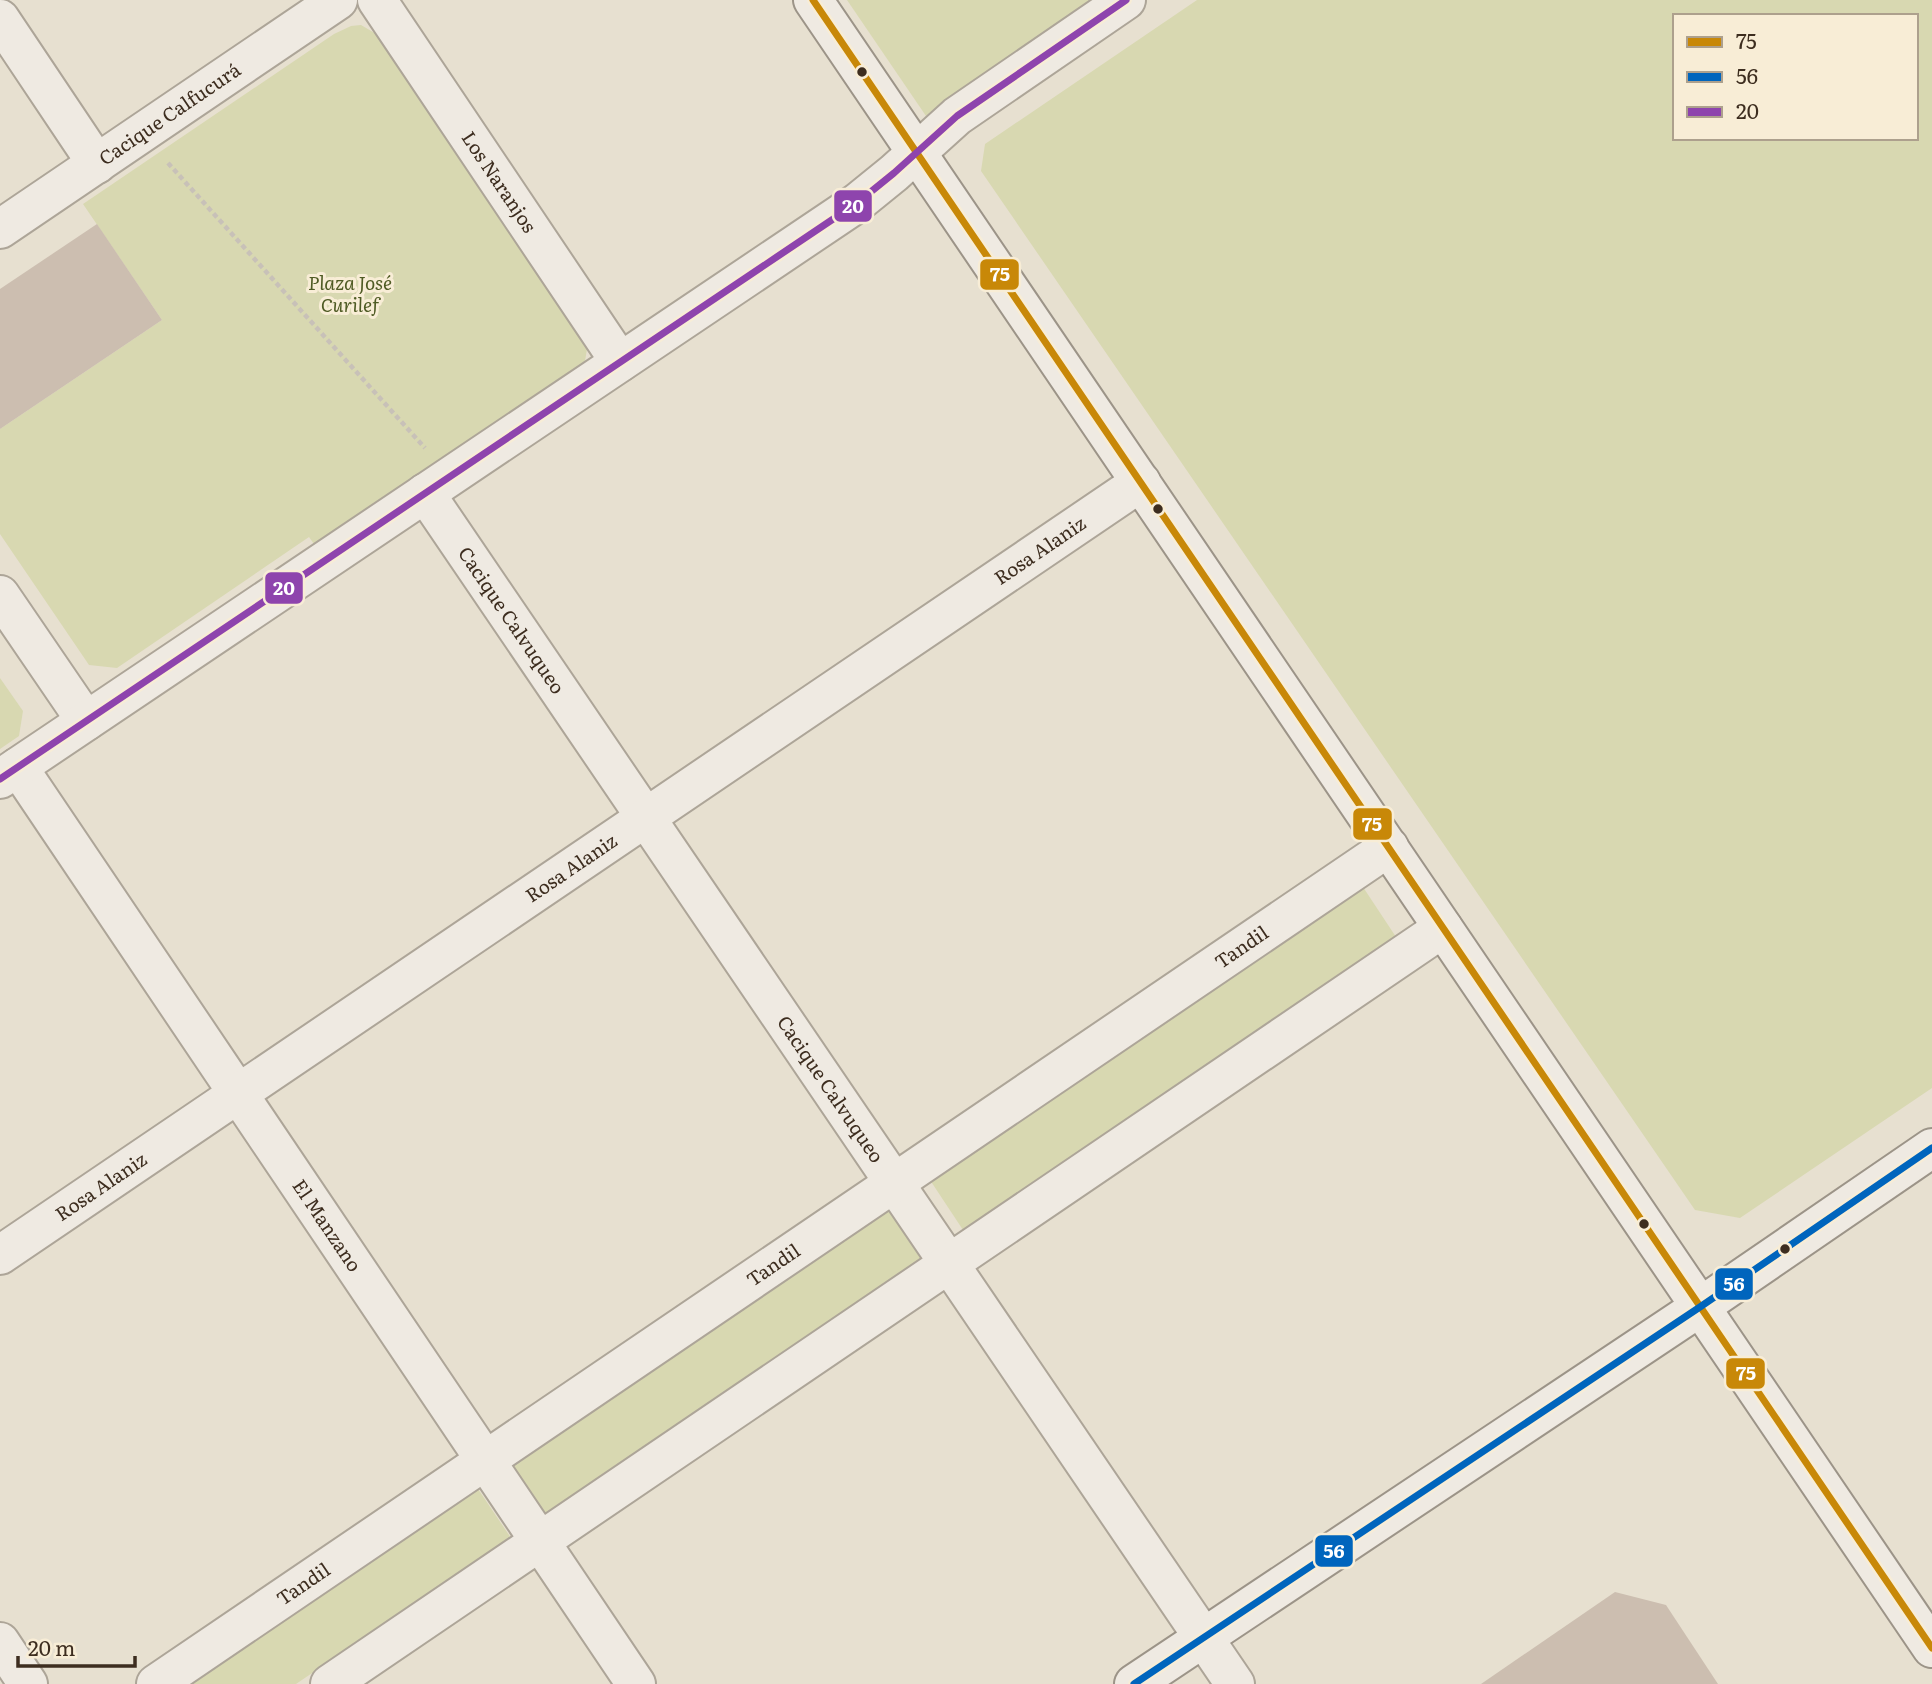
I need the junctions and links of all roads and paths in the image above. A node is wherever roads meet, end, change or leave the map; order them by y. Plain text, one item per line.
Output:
1 (338, 0) edge
2 (377, 0) edge
3 (813, 0) edge
4 (1126, 0) edge
5 (0, 19) edge
6 (916, 152) junction
7 (176, 153) dead end
8 (97, 164) junction
9 (0, 229) edge
10 (620, 362) junction
11 (428, 451) dead end
12 (1141, 482) junction
13 (425, 493) junction
14 (0, 595) edge
15 (86, 722) junction
16 (9, 773) edge
17 (645, 817) junction
18 (1389, 847) junction
19 (1443, 928) junction
20 (238, 1094) junction
21 (1932, 1148) edge
22 (894, 1183) junction
23 (0, 1255) edge
24 (949, 1263) junction
25 (1700, 1307) junction
26 (485, 1461) junction
27 (540, 1541) junction
28 (1203, 1637) junction
29 (0, 1642) edge
30 (1932, 1647) edge
31 (28, 1684) edge
32 (156, 1684) edge
33 (330, 1684) edge
34 (636, 1684) edge
35 (1134, 1684) edge
36 (1235, 1684) edge

1 - 8 street, Cacique Calfucurá
2 - 10 street, Los Naranjos
3 - 6 street
4 - 6 street
5 - 8 street
6 - 10 street
6 - 12 street
7 - 11 path
8 - 9 street, Cacique Calfucurá
10 - 13 street
12 - 17 street, Rosa Alaniz
12 - 18 street
13 - 15 street
13 - 17 street, Cacique Calvuqueo
14 - 15 street
15 - 16 street
16 - 20 street, El Manzano
17 - 20 street, Rosa Alaniz
17 - 22 street, Cacique Calvuqueo
18 - 19 street
18 - 22 street, Tandil
19 - 24 street
19 - 25 street
20 - 23 street, Rosa Alaniz
20 - 26 street, El Manzano
21 - 25 street
22 - 24 street, Cacique Calvuqueo
22 - 26 street, Tandil
24 - 27 street
24 - 28 street, Cacique Calvuqueo
25 - 28 street
25 - 30 street
26 - 27 street, El Manzano
26 - 32 street, Tandil
27 - 33 street
27 - 34 street, El Manzano
28 - 35 street
28 - 36 street, Cacique Calvuqueo
29 - 31 street

